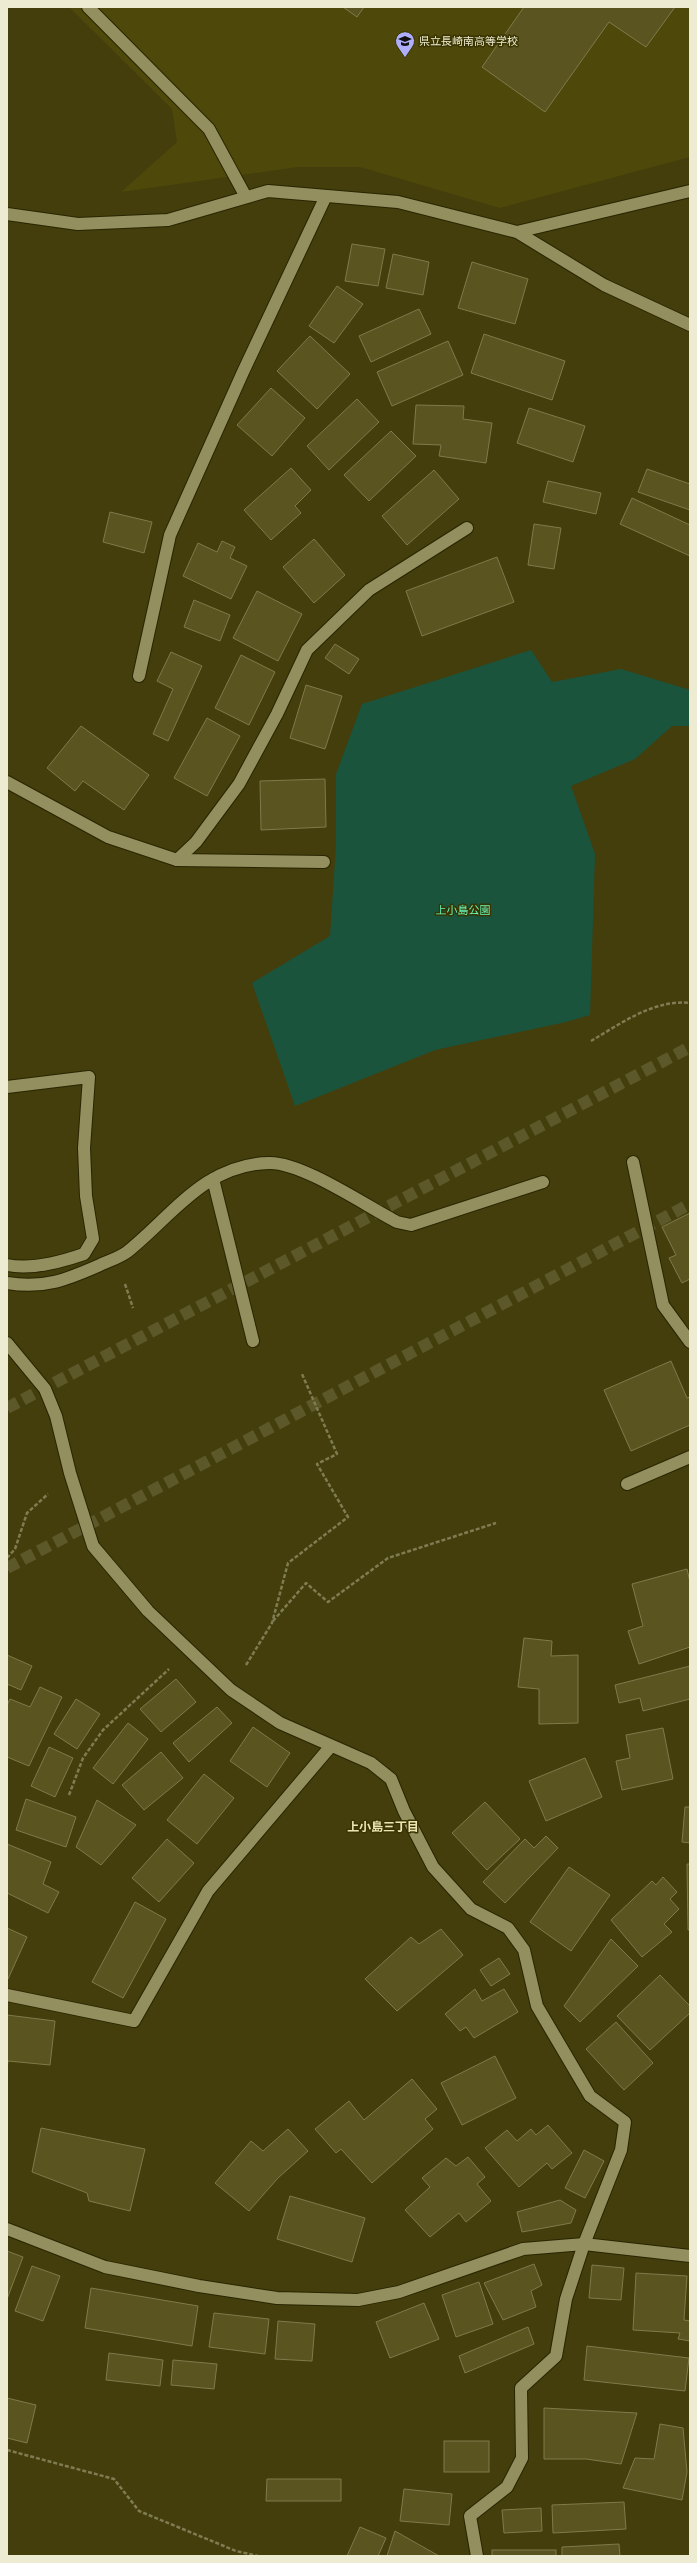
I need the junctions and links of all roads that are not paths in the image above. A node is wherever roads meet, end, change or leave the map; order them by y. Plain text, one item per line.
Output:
1 (88, 7) edge
2 (690, 191) edge
3 (326, 196) junction
4 (246, 198) junction
5 (7, 214) edge
6 (517, 232) junction
7 (690, 325) edge
8 (467, 528) dead end
9 (139, 676) dead end
10 (7, 782) edge
11 (177, 860) junction
12 (324, 862) dead end
13 (7, 1086) edge
14 (633, 1162) dead end
15 (213, 1179) junction
16 (543, 1182) dead end
17 (7, 1265) edge
18 (7, 1283) edge
19 (253, 1341) dead end
20 (690, 1342) edge
21 (7, 1343) edge
22 (690, 1457) edge
23 (627, 1484) dead end
24 (331, 1746) junction
25 (7, 1995) edge
26 (7, 2229) edge
27 (584, 2244) junction
28 (690, 2256) edge
29 (477, 2556) edge

1 - 4 street
2 - 6 street
3 - 4 street
3 - 6 street
3 - 9 street
4 - 5 street
6 - 7 street
8 - 11 street
10 - 11 street
11 - 12 street
13 - 17 street
14 - 20 street
15 - 16 street
15 - 18 street
15 - 19 street
21 - 24 street
22 - 23 street
24 - 25 street
24 - 27 street
26 - 27 street
27 - 28 street
27 - 29 street

